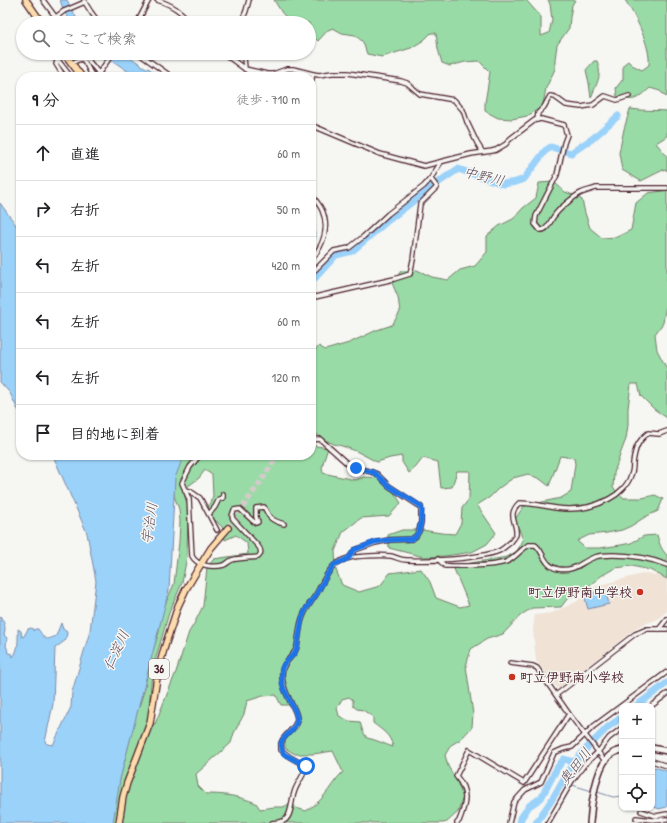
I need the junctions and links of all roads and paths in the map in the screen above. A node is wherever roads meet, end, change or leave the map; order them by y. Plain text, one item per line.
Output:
1 (26, 0) edge
2 (43, 0) edge
3 (149, 0) edge
4 (157, 0) edge
5 (249, 0) edge
6 (84, 1) edge
7 (37, 16) edge
8 (55, 16) edge
9 (57, 16) edge
10 (94, 16) edge
11 (141, 16) edge
12 (185, 16) edge
13 (244, 16) edge
14 (57, 60) edge
15 (58, 60) edge
16 (70, 60) edge
17 (80, 60) edge
18 (83, 60) edge
19 (88, 60) edge
20 (109, 60) edge
21 (148, 60) edge
22 (233, 60) edge
23 (244, 60) edge
24 (72, 63) junction
25 (245, 69) junction
26 (61, 72) edge
27 (66, 72) edge
28 (78, 72) edge
29 (90, 72) edge
30 (98, 72) edge
31 (100, 72) edge
32 (165, 72) edge
33 (249, 72) edge
34 (257, 72) edge
35 (279, 72) edge
36 (304, 72) edge
37 (316, 75) edge
38 (628, 96) dead end
39 (537, 120) junction
40 (316, 127) edge
41 (482, 152) junction
42 (442, 162) junction
43 (431, 179) junction
44 (667, 188) edge
45 (316, 201) edge
46 (316, 254) edge
47 (316, 269) edge
48 (316, 297) edge
49 (667, 431) edge
50 (316, 439) edge
51 (196, 460) edge
52 (185, 490) junction
53 (223, 494) dead end
54 (208, 514) junction
55 (284, 524) dead end
56 (228, 528) tunnel mouth
57 (218, 530) dead end
58 (349, 558) junction
59 (438, 560) junction
60 (201, 564) junction
61 (667, 565) edge
62 (667, 619) edge
63 (659, 629) junction
64 (667, 629) edge
65 (510, 663) dead end
66 (667, 672) edge
67 (667, 694) edge
68 (556, 695) junction
69 (655, 703) edge
70 (569, 714) junction
71 (619, 730) edge
72 (585, 734) junction
73 (655, 749) edge
74 (597, 750) junction
75 (619, 751) edge
76 (667, 751) edge
77 (605, 761) junction
78 (655, 762) edge
79 (667, 766) edge
80 (641, 811) dead end
81 (667, 814) edge
82 (636, 818) dead end
83 (667, 819) edge
84 (119, 823) edge
85 (272, 823) edge
86 (457, 823) edge
87 (509, 823) edge
88 (548, 823) edge
89 (590, 823) edge

1 - 7 main road
2 - 8 street
3 - 11 street
4 - 12 street
5 - 13 street
6 - 9 street
6 - 10 street
14 - 26 street
15 - 27 street
16 - 24 main road
17 - 24 street
18 - 29 street
19 - 30 street
20 - 31 street
21 - 32 street
22 - 25 street
23 - 25 street
24 - 28 main road
25 - 33 street
25 - 34 street
35 - 36 street
37 - 41 street
38 - 39 street
39 - 41 street
39 - 44 street
40 - 42 street
41 - 42 street
42 - 43 street
43 - 47 street
43 - 48 street
45 - 46 street
49 - 59 street
50 - 58 street
51 - 52 street
52 - 54 street
52 - 60 street
53 - 54 street
54 - 57 street
55 - 60 street
56 - 60 main road, 36
58 - 59 street
58 - 85 street
59 - 61 street
60 - 84 main road, 36
62 - 63 street
63 - 64 street
63 - 68 street
65 - 68 street
66 - 72 street
67 - 69 street
68 - 70 street
70 - 72 street
70 - 86 street
71 - 74 street
72 - 74 street
72 - 87 street
73 - 76 street
74 - 77 street
74 - 88 street
75 - 77 street
77 - 89 street
78 - 79 street
80 - 81 street
82 - 83 street

